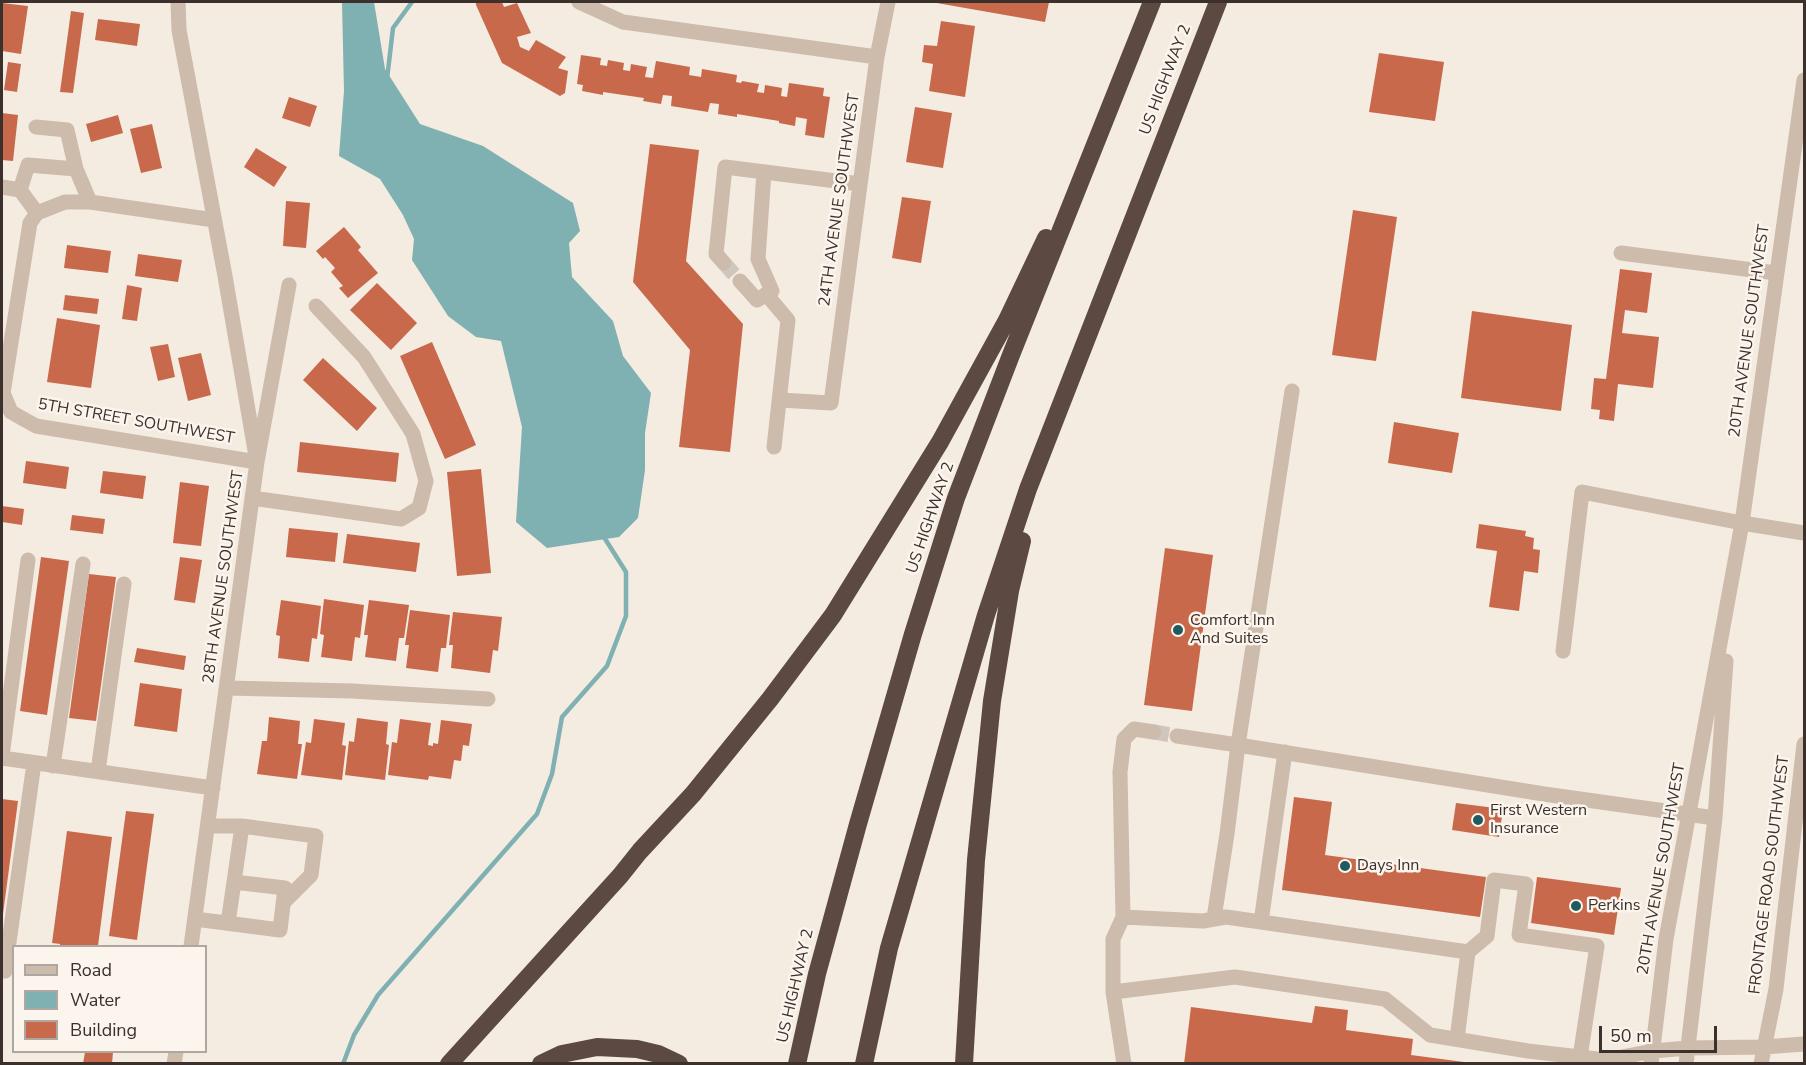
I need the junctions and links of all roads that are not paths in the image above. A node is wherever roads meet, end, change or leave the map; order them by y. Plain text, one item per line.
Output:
1 (178, 2) edge
2 (579, 2) edge
3 (888, 2) edge
4 (1152, 2) edge
5 (1218, 2) edge
6 (878, 57) junction
7 (1804, 80) edge
8 (36, 127) dead end
9 (76, 169) junction
10 (764, 172) junction
11 (1083, 175) junction
12 (860, 184) junction
13 (2, 187) edge
14 (20, 190) junction
15 (90, 202) junction
16 (42, 211) junction
17 (214, 220) junction
18 (1621, 253) dead end
19 (724, 263) tunnel mouth
20 (1776, 273) junction
21 (740, 281) tunnel mouth
22 (290, 285) dead end
23 (766, 294) junction
24 (316, 306) dead end
25 (1292, 392) dead end
26 (780, 400) junction
27 (6, 414) edge
28 (1049, 435) junction
29 (774, 447) dead end
30 (257, 462) junction
31 (252, 498) junction
32 (1742, 524) junction
33 (1804, 533) edge
34 (28, 560) dead end
35 (83, 564) dead end
36 (124, 584) dead end
37 (1731, 588) junction
38 (1563, 651) dead end
39 (227, 688) junction
40 (488, 699) dead end
41 (1154, 732) tunnel mouth
42 (1178, 736) tunnel mouth
43 (1804, 744) edge
44 (1238, 745) junction
45 (1285, 752) junction
46 (2, 757) edge
47 (34, 763) junction
48 (52, 766) junction
49 (98, 771) junction
50 (213, 788) junction
51 (1689, 815) junction
52 (1715, 818) junction
53 (208, 826) junction
54 (242, 826) junction
55 (234, 882) junction
56 (284, 903) junction
57 (1123, 917) junction
58 (1214, 918) junction
59 (195, 920) junction
60 (1261, 922) junction
61 (228, 923) junction
62 (191, 945) edge
63 (1468, 952) junction
64 (2, 971) edge
65 (1113, 992) junction
66 (1457, 1039) junction
67 (1804, 1044) edge
68 (1764, 1047) junction
69 (1688, 1048) junction
70 (1527, 1057) edge
71 (1652, 1057) edge
72 (1580, 1060) edge
73 (449, 1064) edge
74 (541, 1064) edge
75 (679, 1064) edge
76 (798, 1064) edge
77 (864, 1064) edge
78 (964, 1064) edge
79 (1124, 1064) edge
80 (1686, 1064) edge
81 (1761, 1064) edge

1 - 17 street, 28TH AVENUE SOUTHWEST
2 - 6 street
3 - 6 street, 24TH AVENUE SOUTHWEST
4 - 11 highway, US HIGHWAY 2
5 - 28 highway, US HIGHWAY 2
6 - 12 street, 24TH AVENUE SOUTHWEST
7 - 20 street, 20TH AVENUE SOUTHWEST
8 - 9 street
9 - 14 street
9 - 15 street
10 - 12 street
10 - 19 street
10 - 23 street
11 - 73 highway
11 - 76 highway, US HIGHWAY 2
12 - 26 street, 24TH AVENUE SOUTHWEST
13 - 14 street
14 - 16 street
15 - 16 street
15 - 17 street
16 - 27 street
17 - 30 street, 28TH AVENUE SOUTHWEST
18 - 20 street
20 - 32 street, 20TH AVENUE SOUTHWEST
21 - 23 street
22 - 30 street
23 - 26 street
24 - 31 street
25 - 44 street
26 - 29 street
27 - 30 street, 5TH STREET SOUTHWEST
28 - 77 highway, US HIGHWAY 2
28 - 78 highway
30 - 31 street, 28TH AVENUE SOUTHWEST
31 - 39 street, 28TH AVENUE SOUTHWEST
32 - 33 street
32 - 37 street, 20TH AVENUE SOUTHWEST
32 - 38 street
34 - 46 street
35 - 48 street
36 - 49 street
37 - 51 street, 20TH AVENUE SOUTHWEST
37 - 52 street, 20TH AVENUE SOUTHWEST
39 - 40 street
39 - 50 street, 28TH AVENUE SOUTHWEST
41 - 57 street
42 - 44 street
43 - 68 street, FRONTAGE ROAD SOUTHWEST
44 - 45 street
44 - 58 street
45 - 51 street
45 - 60 street
46 - 47 street
47 - 48 street
47 - 64 street
48 - 49 street
49 - 50 street
50 - 53 street, 28TH AVENUE SOUTHWEST
51 - 52 street
51 - 71 street, 20TH AVENUE SOUTHWEST
52 - 69 street, 20TH AVENUE SOUTHWEST
53 - 54 street
53 - 59 street, 28TH AVENUE SOUTHWEST
54 - 55 street
54 - 56 street
55 - 56 street
55 - 61 street
56 - 61 street
57 - 58 street
57 - 65 street
58 - 60 street
59 - 61 street
59 - 62 street, 28TH AVENUE SOUTHWEST
60 - 63 street
63 - 66 street
63 - 72 street
65 - 66 street
65 - 79 street
66 - 70 street
67 - 68 street
68 - 69 street
68 - 81 street, FRONTAGE ROAD SOUTHWEST
69 - 71 street
69 - 80 street, 20TH AVENUE SOUTHWEST
70 - 72 street
71 - 72 street
74 - 75 highway

